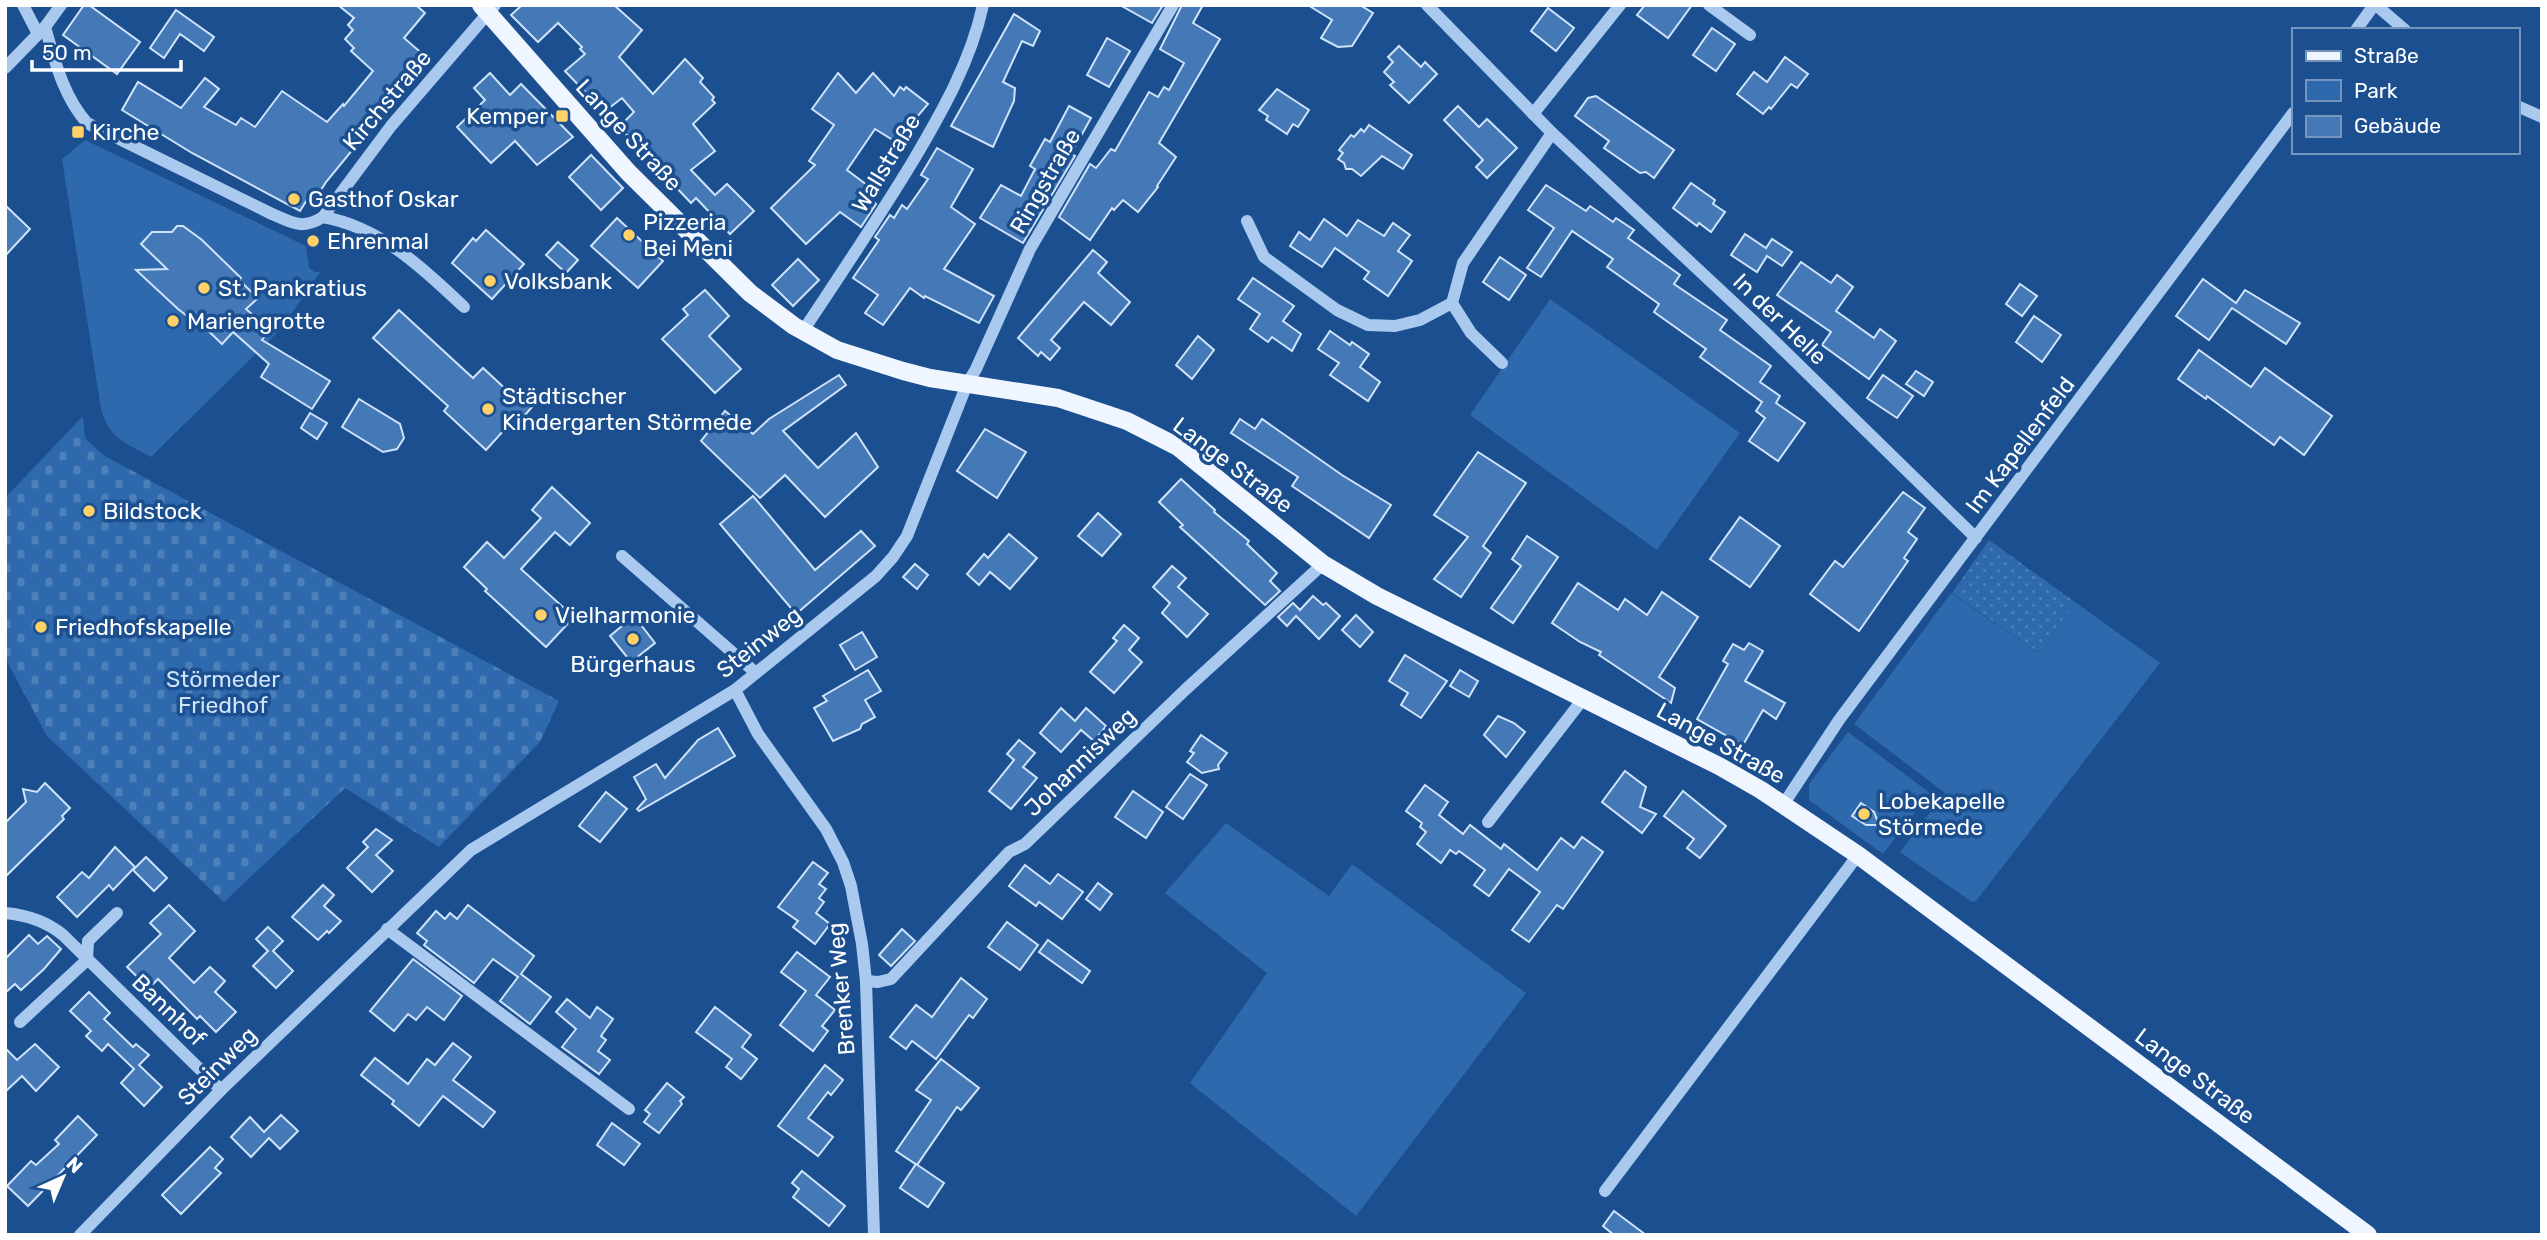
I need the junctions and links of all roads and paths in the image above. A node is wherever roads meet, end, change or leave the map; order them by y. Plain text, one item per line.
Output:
1 (23, 5) edge
2 (61, 5) edge
3 (984, 5) edge
4 (1172, 5) edge
5 (1427, 5) edge
6 (1619, 5) edge
7 (1709, 5) edge
8 (2375, 5) edge
9 (488, 8) edge
10 (2358, 28) edge
11 (2403, 28) edge
12 (42, 30) junction
13 (1750, 35) dead end
14 (5, 68) edge
15 (2519, 107) edge
16 (1533, 114) junction
17 (2292, 114) edge
18 (2542, 117) edge
19 (1552, 133) junction
20 (323, 217) junction
21 (1247, 221) dead end
22 (1452, 303) junction
23 (464, 307) dead end
24 (803, 331) junction
25 (1502, 363) dead end
26 (967, 384) junction
27 (1976, 538) junction
28 (622, 556) dead end
29 (1323, 564) junction
30 (756, 673) junction
31 (735, 690) junction
32 (1583, 699) junction
33 (1783, 805) junction
34 (1488, 822) dead end
35 (1858, 855) junction
36 (5, 913) edge
37 (117, 913) dead end
38 (387, 929) junction
39 (87, 960) junction
40 (866, 981) junction
41 (20, 1023) dead end
42 (221, 1090) junction
43 (629, 1109) dead end
44 (1605, 1191) dead end
45 (80, 1235) edge
46 (874, 1235) edge
47 (2368, 1235) edge

1 - 12 street
2 - 12 street
3 - 24 street, Wallstraße
4 - 26 street, Ringstraße
5 - 16 street, In der Helle
6 - 16 street
7 - 13 street
8 - 10 street
8 - 11 street
9 - 20 street, Kirchstraße
9 - 24 main road, Lange Straße
12 - 14 street
12 - 20 street
15 - 18 street
16 - 19 street, In der Helle
17 - 27 street, Im Kapellenfeld
19 - 22 street
19 - 27 street, In der Helle
20 - 23 street
21 - 22 street
22 - 25 street
24 - 26 main road, Lange Straße
26 - 29 main road, Lange Straße
26 - 30 street, Steinweg
27 - 33 street, Im Kapellenfeld
28 - 30 street
29 - 32 main road, Lange Straße
29 - 40 street, Johannisweg
30 - 31 street, Steinweg
31 - 38 street, Steinweg
31 - 40 street, Brenker Weg
32 - 33 main road, Lange Straße
32 - 34 street
33 - 35 main road, Lange Straße
35 - 44 street
35 - 47 main road, Lange Straße
36 - 39 street, Bannhof
37 - 39 street
38 - 42 street, Steinweg
38 - 43 street
39 - 41 street
39 - 42 street, Bannhof
40 - 46 street, Brenker Weg
42 - 45 street, Steinweg

